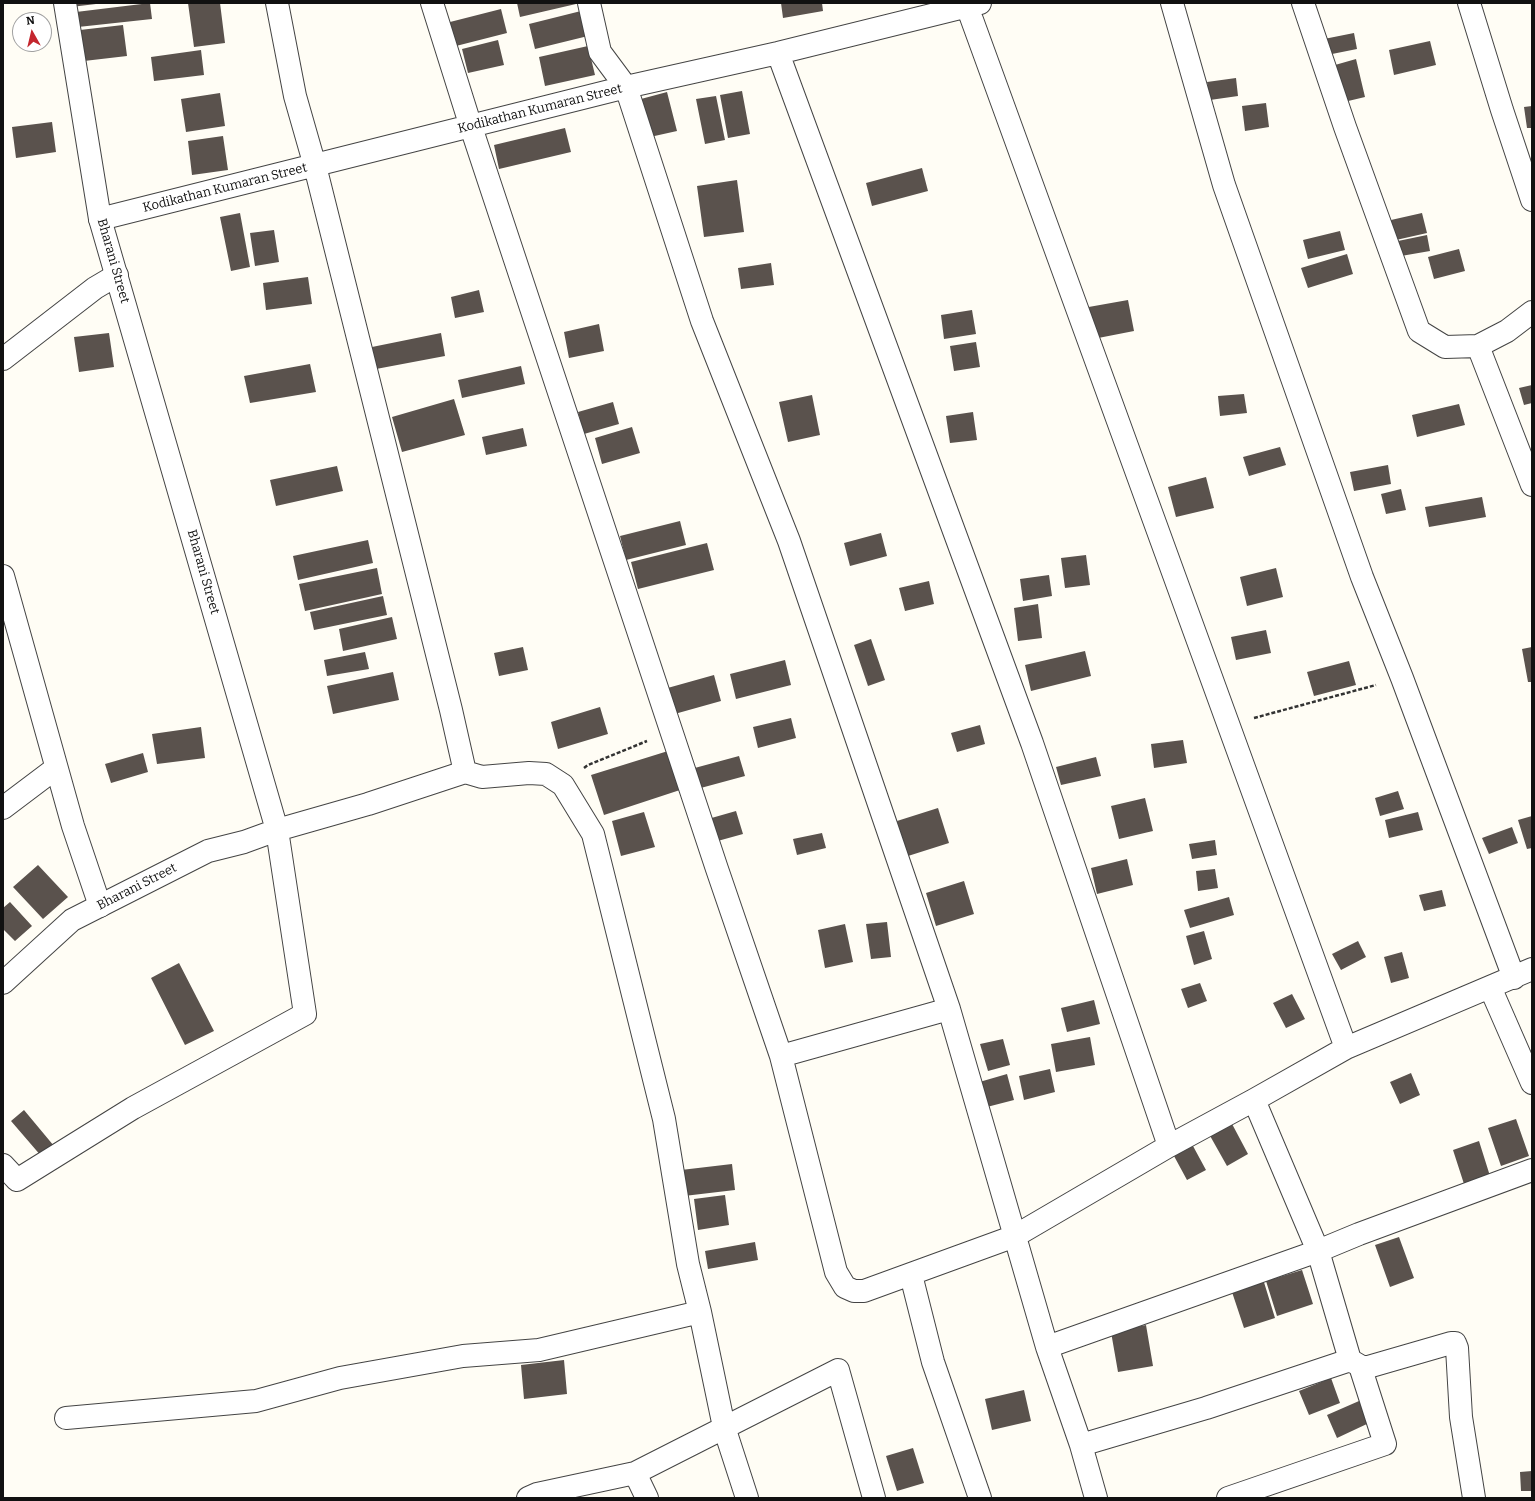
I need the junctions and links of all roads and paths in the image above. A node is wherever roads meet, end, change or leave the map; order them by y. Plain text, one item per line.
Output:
1 (65, 3) edge
2 (277, 3) edge
3 (432, 3) edge
4 (589, 3) edge
5 (1172, 3) edge
6 (1303, 3) edge
7 (1469, 3) edge
8 (973, 4) edge
9 (778, 52) junction
10 (626, 87) junction
11 (471, 127) junction
12 (314, 166) junction
13 (1532, 200) edge
14 (100, 219) junction
15 (117, 275) junction
16 (1532, 312) edge
17 (1478, 346) junction
18 (3, 359) edge
19 (1532, 485) edge
20 (3, 576) edge
21 (1402, 678) junction
22 (1228, 725) junction
23 (672, 732) junction
24 (56, 768) junction
25 (465, 772) junction
26 (563, 785) junction
27 (3, 808) edge
28 (277, 830) junction
29 (100, 906) junction
30 (1523, 974) edge
31 (3, 983) edge
32 (1490, 987) junction
33 (949, 1010) junction
34 (1346, 1048) junction
35 (781, 1056) junction
36 (1532, 1083) edge
37 (1254, 1100) junction
38 (1168, 1146) junction
39 (3, 1165) edge
40 (1532, 1170) edge
41 (1015, 1236) junction
42 (1318, 1251) junction
43 (911, 1275) junction
44 (700, 1312) junction
45 (1048, 1347) junction
46 (1355, 1363) junction
47 (66, 1418) dead end
48 (724, 1427) junction
49 (1081, 1445) junction
50 (635, 1473) junction
51 (534, 1497) edge
52 (647, 1498) edge
53 (747, 1498) edge
54 (874, 1498) edge
55 (980, 1498) edge
56 (1096, 1498) edge
57 (1228, 1498) edge
58 (1474, 1498) edge

1 - 14 street, Bharani Street
2 - 12 street
3 - 11 street
4 - 10 street
5 - 21 street
6 - 17 street
7 - 13 street
8 - 9 street, Kodikathan Kumaran Street
8 - 22 street
9 - 10 street, Kodikathan Kumaran Street
9 - 38 street
10 - 11 street, Kodikathan Kumaran Street
10 - 33 street
11 - 12 street, Kodikathan Kumaran Street
11 - 23 street
12 - 14 street, Kodikathan Kumaran Street
12 - 25 street
14 - 15 street, Bharani Street
15 - 18 street
15 - 28 street, Bharani Street
16 - 17 street
17 - 19 street
20 - 24 street
21 - 22 path
21 - 30 street
22 - 34 street
23 - 26 path
23 - 35 street
24 - 27 street
24 - 29 street
25 - 26 street
25 - 28 street
26 - 44 street
28 - 29 street, Bharani Street
28 - 39 street
29 - 31 street, Bharani Street
30 - 32 street
32 - 34 street
32 - 36 street
33 - 35 street
33 - 41 street
34 - 37 street
35 - 43 street
37 - 38 street
37 - 42 street
38 - 41 street
40 - 42 street
41 - 43 street
41 - 45 street
42 - 45 street
42 - 46 street
43 - 55 street
44 - 47 street
44 - 48 street
45 - 49 street
46 - 49 street
46 - 57 street
46 - 58 street
48 - 50 street
48 - 53 street
48 - 54 street
49 - 56 street
50 - 51 street
50 - 52 street

